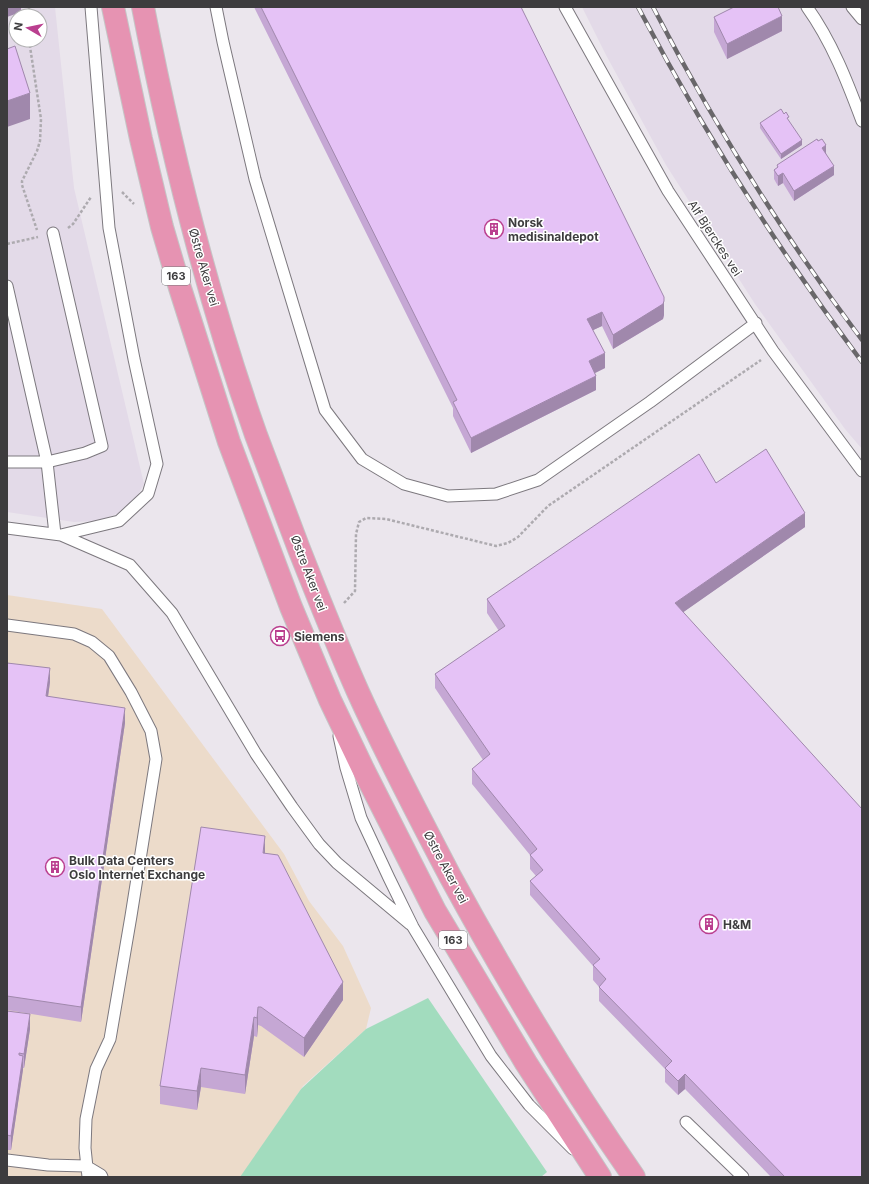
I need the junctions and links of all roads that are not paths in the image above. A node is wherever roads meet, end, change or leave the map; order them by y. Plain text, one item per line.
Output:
1 (90, 7) edge
2 (113, 7) edge
3 (143, 7) edge
4 (216, 7) edge
5 (807, 7) edge
6 (852, 7) edge
7 (570, 9) edge
8 (862, 19) edge
9 (862, 121) edge
10 (53, 233) road end
11 (7, 286) edge
12 (756, 324) junction
13 (7, 462) edge
14 (47, 462) junction
15 (862, 471) edge
16 (7, 528) edge
17 (58, 535) junction
18 (7, 625) edge
19 (330, 700) junction
20 (413, 927) junction
21 (686, 1122) dead end
22 (7, 1160) edge
23 (87, 1172) edge
24 (597, 1173) edge
25 (102, 1177) edge
26 (634, 1177) edge
27 (744, 1177) edge

1 - 17 lane
2 - 19 highway, 163
3 - 26 highway, Østre Aker vei / 163
4 - 12 lane
5 - 9 lane
6 - 8 lane
7 - 12 lane, Alf Bjerckes vei
10 - 14 lane
11 - 14 lane
12 - 15 lane, Alf Bjerckes vei
13 - 14 lane
14 - 17 lane
16 - 17 lane
17 - 20 lane
18 - 23 lane
19 - 20 lane
19 - 24 highway, 163
20 - 24 lane
21 - 27 lane
22 - 23 lane
23 - 25 lane

